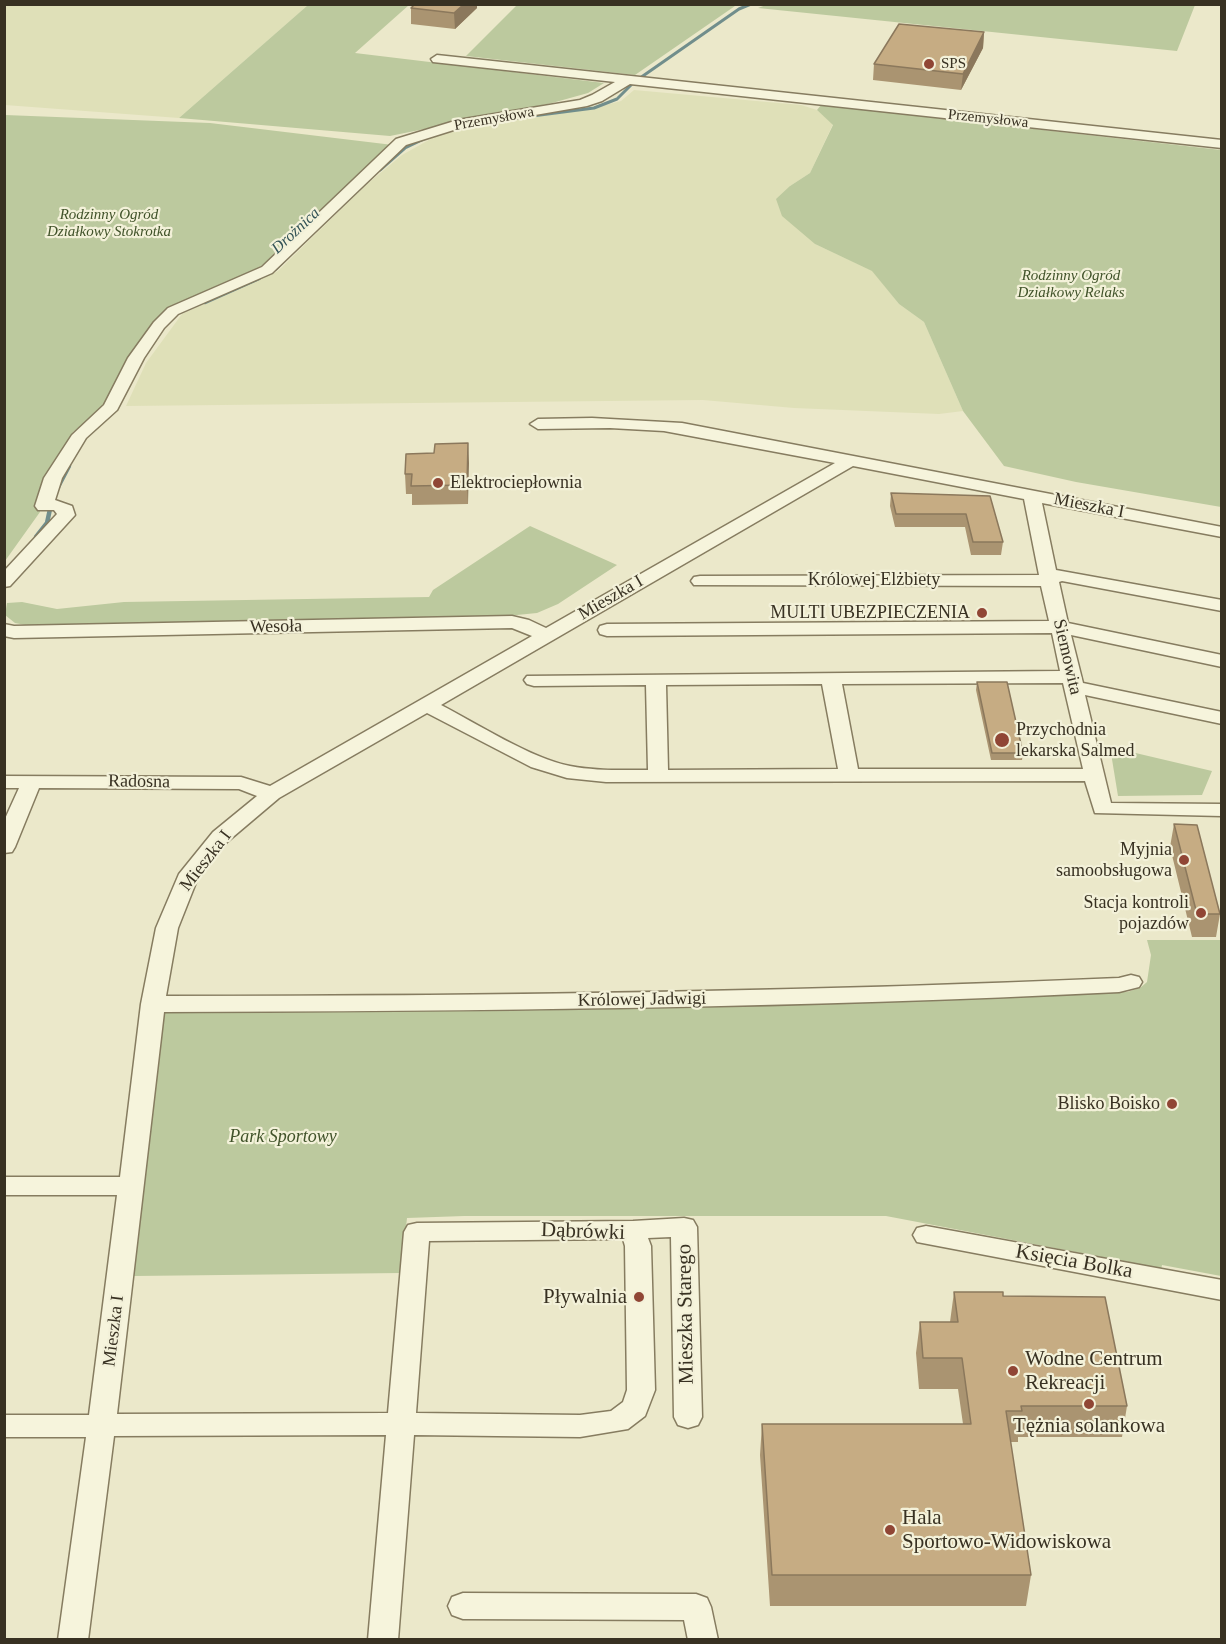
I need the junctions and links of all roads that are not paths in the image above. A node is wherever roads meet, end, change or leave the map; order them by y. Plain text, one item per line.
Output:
1 (437, 59) dead end
2 (627, 80) junction
3 (1221, 144) edge
4 (538, 424) dead end
5 (850, 461) junction
6 (1032, 494) junction
7 (1221, 532) edge
8 (1049, 579) junction
9 (700, 581) dead end
10 (4, 582) edge
11 (1221, 606) edge
12 (1061, 627) junction
13 (4, 630) edge
14 (607, 630) dead end
15 (546, 636) junction
16 (1221, 661) edge
17 (831, 679) junction
18 (534, 680) dead end
19 (656, 680) junction
20 (1073, 682) junction
21 (426, 705) junction
22 (1221, 718) edge
23 (849, 775) junction
24 (1094, 775) junction
25 (658, 776) junction
26 (4, 782) edge
27 (32, 782) junction
28 (272, 794) junction
29 (1221, 810) edge
30 (4, 847) edge
31 (1131, 982) dead end
32 (153, 1004) junction
33 (4, 1186) edge
34 (132, 1186) junction
35 (633, 1230) junction
36 (926, 1235) dead end
37 (1221, 1290) edge
38 (688, 1417) dead end
39 (400, 1424) junction
40 (102, 1425) junction
41 (4, 1426) edge
42 (463, 1606) dead end
43 (73, 1640) edge
44 (383, 1640) edge
45 (703, 1640) edge

1 - 2 street
2 - 3 street, Przemysłowa
2 - 10 street, Przemysłowa
4 - 5 street, Mieszka I
5 - 6 street, Mieszka I
5 - 15 street, Mieszka I
6 - 7 street, Mieszka I
6 - 8 street, Siemowita
8 - 9 street, Królowej Elżbiety
8 - 11 street, Królowej Elżbiety
8 - 12 street, Siemowita
12 - 14 street
12 - 16 street
12 - 20 street, Siemowita
13 - 15 street, Wesoła
15 - 21 street, Mieszka I
17 - 19 street
17 - 20 street
17 - 23 street
18 - 19 street
19 - 25 street
20 - 22 street
20 - 24 street, Siemowita
21 - 25 street
21 - 28 street, Mieszka I
23 - 24 street
23 - 25 street
24 - 29 street, Siemowita
26 - 27 street, Radosna
27 - 28 street, Radosna
27 - 30 street
28 - 32 street, Mieszka I
31 - 32 street, Królowej Jadwigi
32 - 34 street, Mieszka I
33 - 34 street
34 - 40 street, Mieszka I
35 - 38 street, Mieszka Starego
35 - 39 street, Dąbrówki
35 - 39 street, Dąbrówki
36 - 37 street, Księcia Bolka
39 - 40 street, Dąbrówki
39 - 44 street
40 - 41 street, Dąbrówki
40 - 43 street, Mieszka I
42 - 45 street

